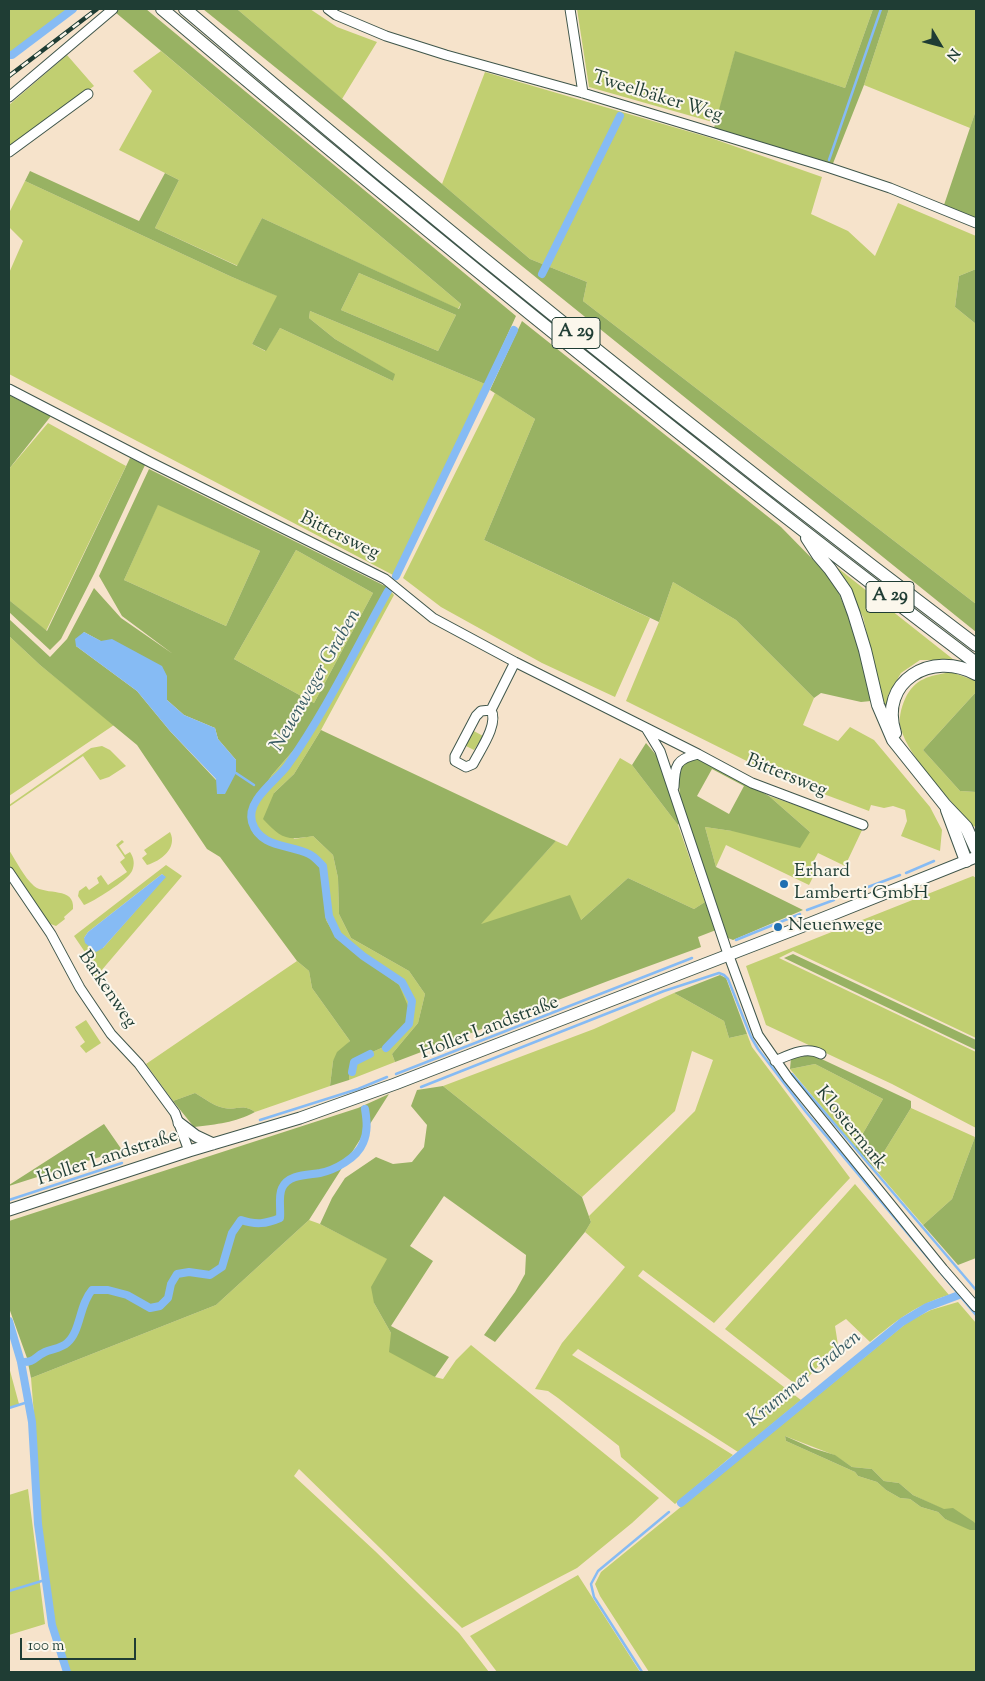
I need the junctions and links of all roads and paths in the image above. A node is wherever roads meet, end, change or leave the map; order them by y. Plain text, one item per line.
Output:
1 (113, 9) edge
2 (162, 9) edge
3 (185, 9) edge
4 (328, 9) edge
5 (570, 9) edge
6 (583, 93) junction
7 (88, 94) dead end
8 (9, 97) edge
9 (9, 152) edge
10 (976, 223) edge
11 (9, 389) edge
12 (803, 531) junction
13 (976, 645) edge
14 (515, 662) junction
15 (976, 663) edge
16 (976, 674) edge
17 (492, 710) junction
18 (646, 728) junction
19 (900, 750) junction
20 (698, 754) junction
21 (674, 790) junction
22 (945, 805) junction
23 (863, 825) dead end
24 (971, 830) edge
25 (976, 849) edge
26 (971, 859) edge
27 (9, 872) edge
28 (728, 955) junction
29 (821, 1054) dead end
30 (775, 1061) junction
31 (179, 1124) junction
32 (213, 1144) junction
33 (189, 1151) junction
34 (9, 1210) edge
35 (976, 1307) edge

1 - 8 street
2 - 12 highway, A 29
3 - 13 highway, A 29
4 - 6 street, Tweelbäker Weg
5 - 6 street
6 - 10 street, Tweelbäker Weg
7 - 9 street
11 - 14 street, Bittersweg
12 - 15 highway, A 29
12 - 19 highway
14 - 17 street
14 - 18 street, Bittersweg
16 - 19 highway
17 - 17 street
18 - 20 street, Bittersweg
18 - 21 street
19 - 22 highway
20 - 21 street
20 - 23 street, Bittersweg
21 - 28 street
22 - 24 highway
22 - 26 highway
24 - 25 highway
26 - 28 main road, Holler Landstraße
27 - 31 street, Barkenweg
28 - 30 street, Klostermark
28 - 32 main road, Holler Landstraße
29 - 30 street
30 - 35 street, Klostermark
31 - 32 main road
31 - 33 street, Barkenweg
32 - 33 main road, Holler Landstraße
33 - 34 main road, Holler Landstraße

